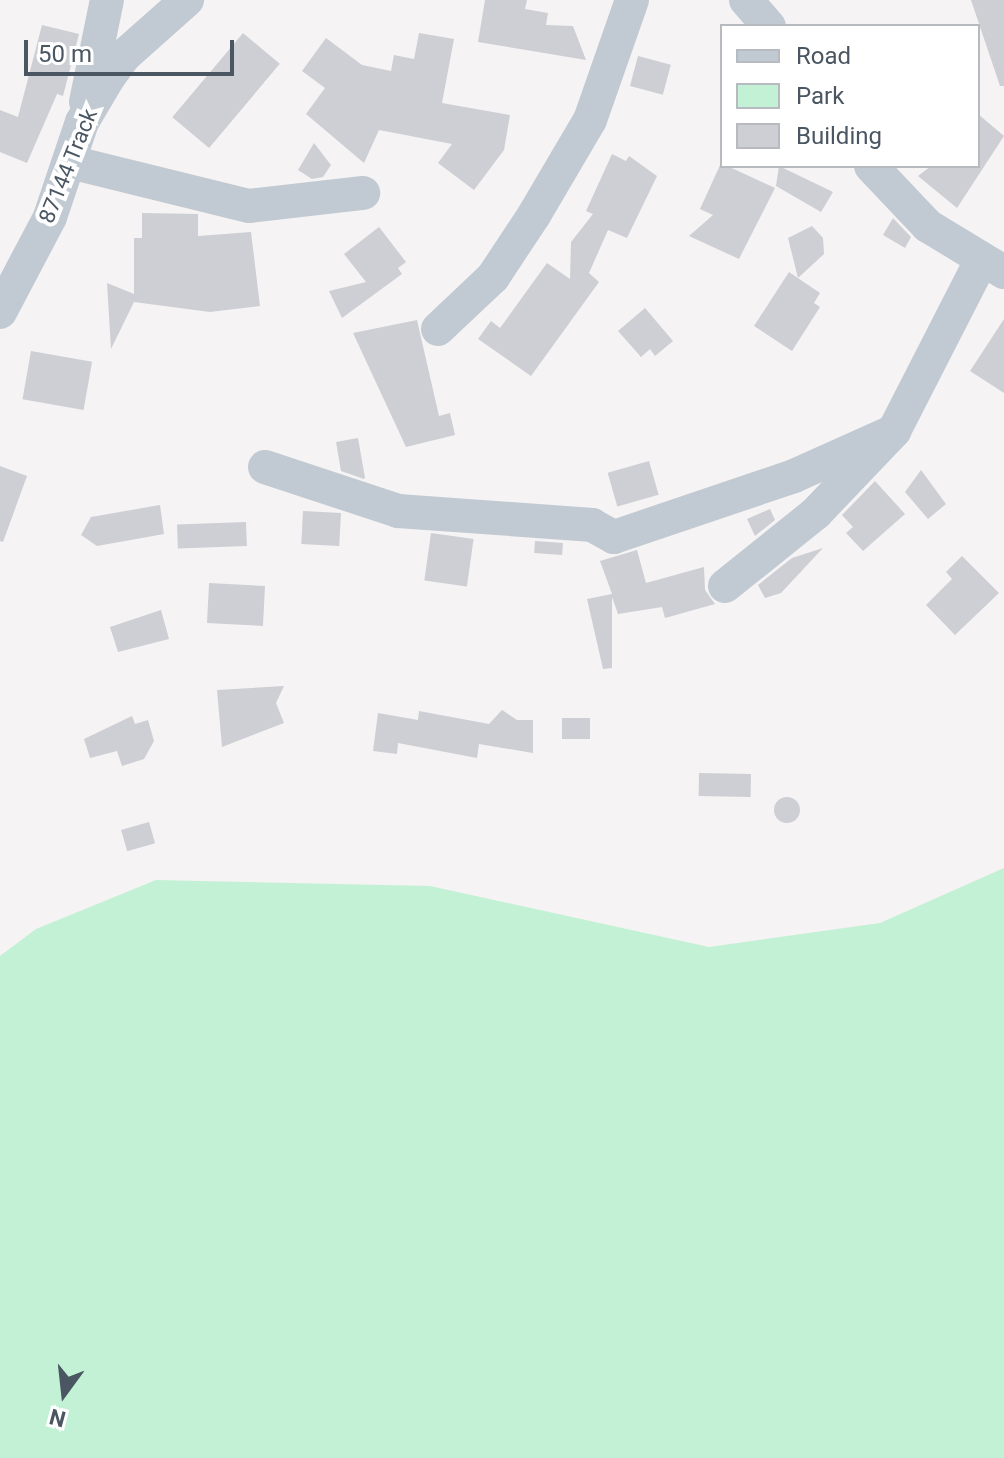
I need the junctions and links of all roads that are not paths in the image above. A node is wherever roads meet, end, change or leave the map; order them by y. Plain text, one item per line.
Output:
1 (107, 0) edge
2 (187, 0) edge
3 (632, 0) edge
4 (746, 0) edge
5 (767, 24) edge
6 (82, 122) junction
7 (70, 162) junction
8 (873, 168) edge
9 (363, 193) dead end
10 (992, 267) edge
11 (0, 312) edge
12 (438, 329) dead end
13 (894, 431) junction
14 (265, 467) dead end
15 (725, 586) dead end

1 - 6 street
2 - 6 street, 87144 Track
3 - 12 street
4 - 5 street
6 - 7 street, 87144 Track
7 - 9 street
7 - 11 street, 87144 Track
8 - 10 street
10 - 13 street
13 - 14 street
13 - 15 street

